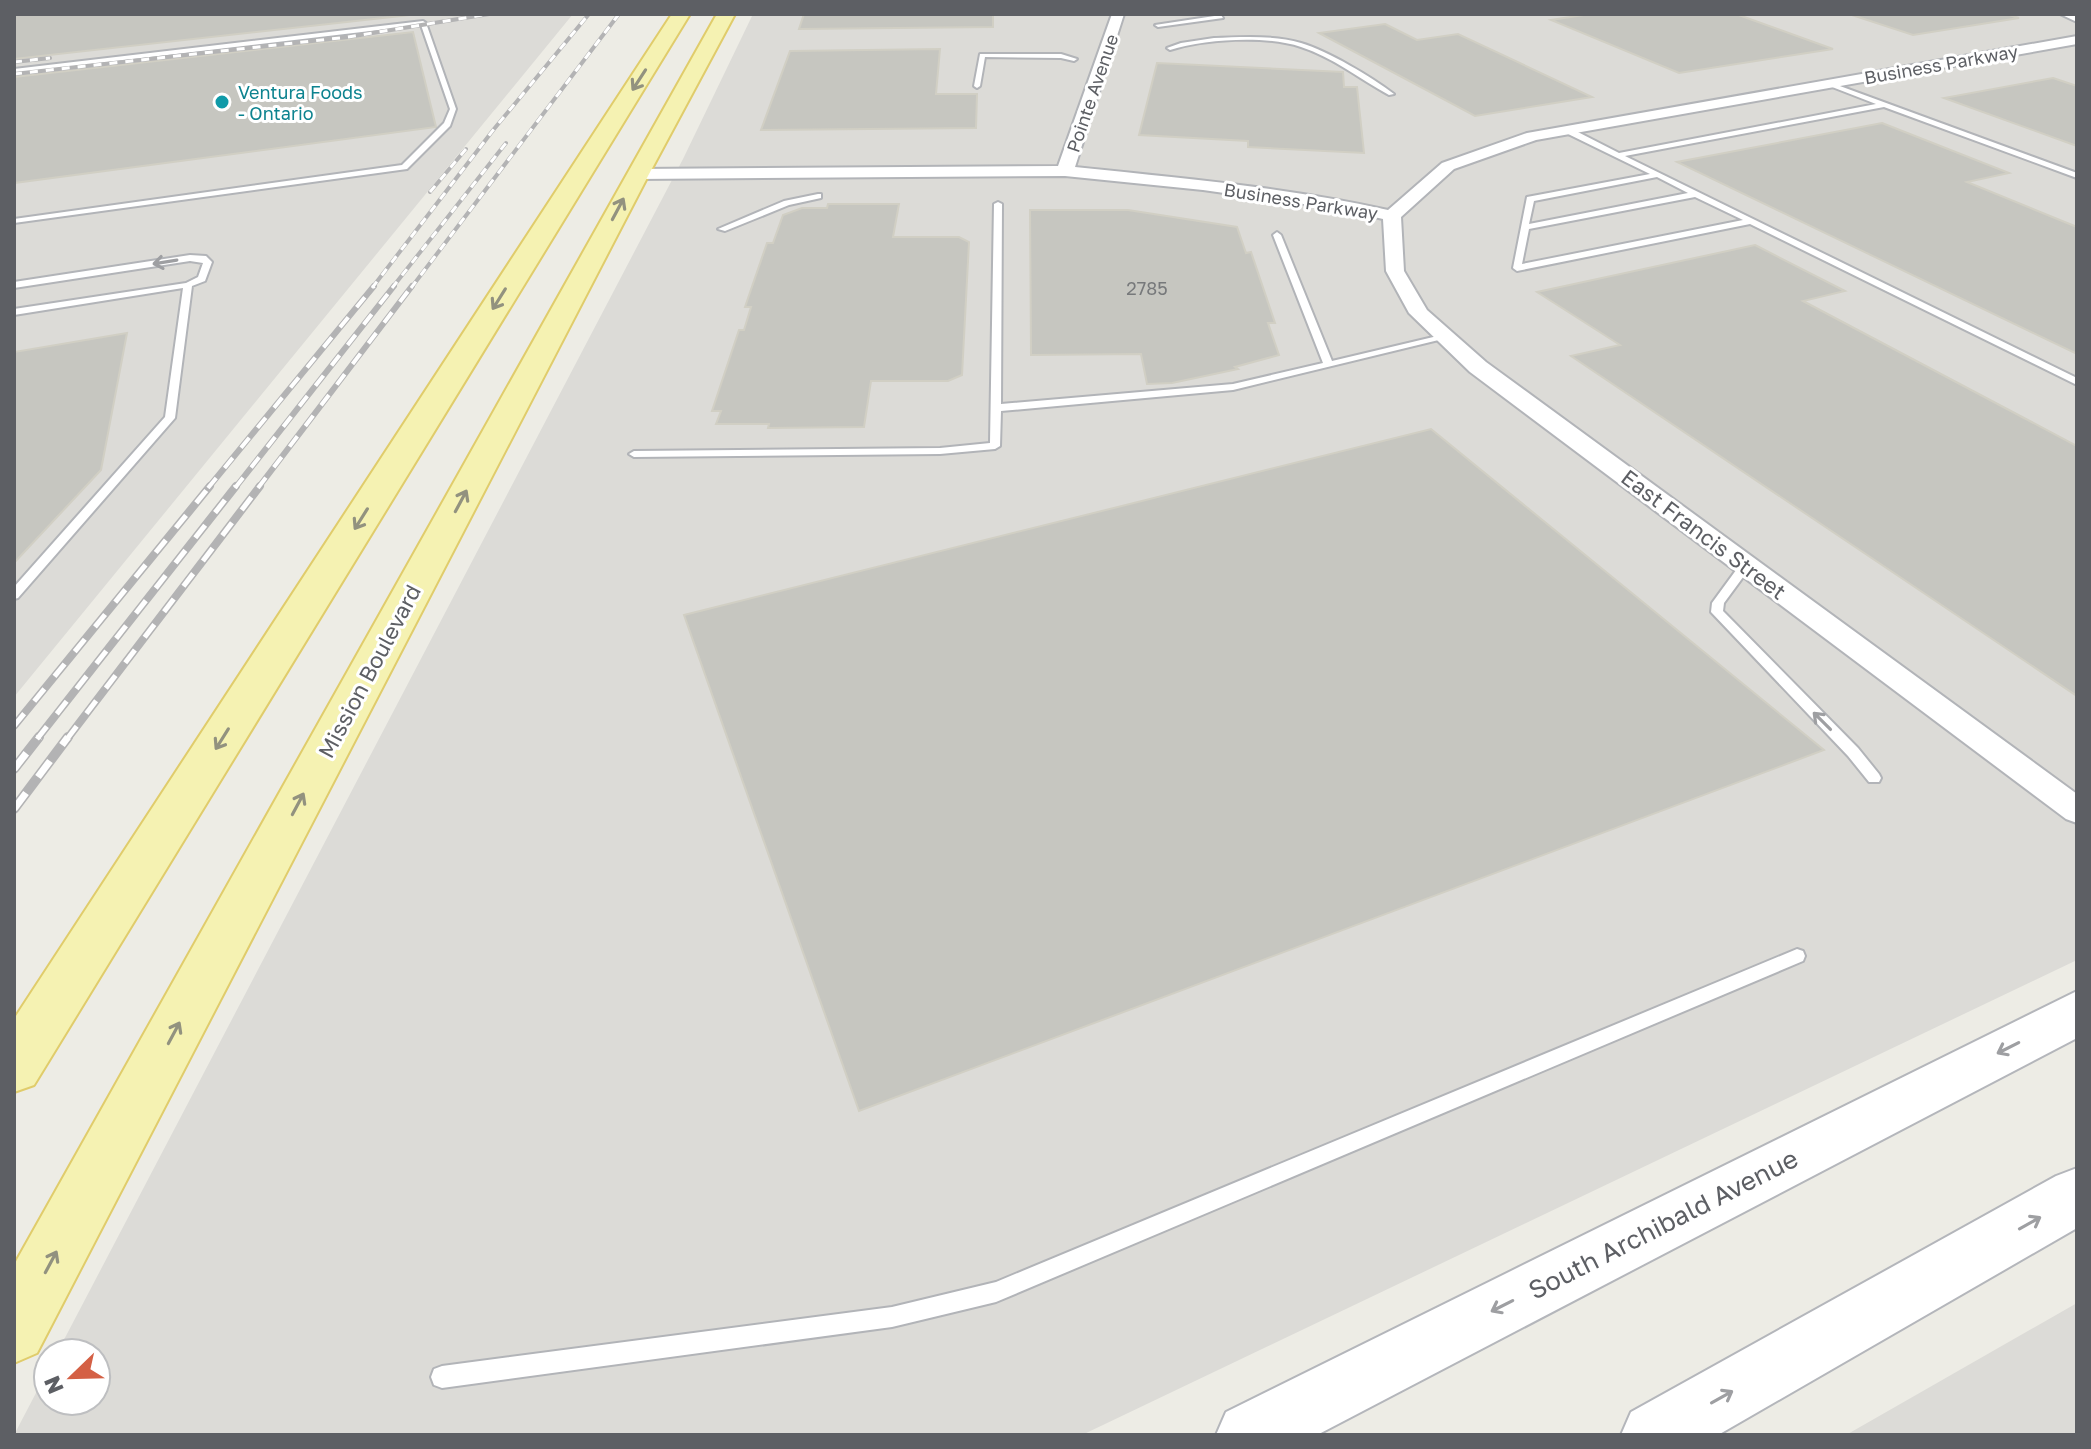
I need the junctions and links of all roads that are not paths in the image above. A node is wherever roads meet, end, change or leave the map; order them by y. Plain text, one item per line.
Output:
1 (681, 14) edge
2 (726, 14) edge
3 (1118, 14) edge
4 (2068, 14) edge
5 (1221, 17) dead end
6 (2077, 17) edge
7 (1158, 25) dead end
8 (2077, 40) edge
9 (1170, 48) dead end
10 (1074, 59) dead end
11 (14, 71) edge
12 (1829, 84) junction
13 (977, 86) dead end
14 (1391, 94) dead end
15 (1887, 104) junction
16 (1567, 130) junction
17 (1618, 155) junction
18 (1065, 171) junction
19 (637, 174) junction
20 (1658, 175) junction
21 (2077, 176) edge
22 (1696, 194) junction
23 (818, 196) dead end
24 (998, 204) dead end
25 (1392, 216) junction
26 (14, 221) edge
27 (1750, 221) junction
28 (1525, 227) junction
29 (722, 229) dead end
30 (1277, 235) dead end
31 (14, 285) edge
32 (188, 285) junction
33 (14, 312) edge
34 (1446, 337) junction
35 (1329, 365) junction
36 (2077, 382) edge
37 (995, 408) junction
38 (634, 454) dead end
39 (1746, 565) junction
40 (14, 595) edge
41 (1874, 778) dead end
42 (2077, 811) edge
43 (1797, 956) dead end
44 (2077, 1013) edge
45 (14, 1067) edge
46 (2077, 1196) edge
47 (14, 1330) edge
48 (442, 1377) dead end
49 (1249, 1435) edge
50 (1654, 1435) edge

1 -> 45 main road
2 - 19 main road, Mission Boulevard
3 - 18 street, Pointe Avenue
4 - 6 street
5 - 7 lane
8 - 12 street, Business Parkway
9 - 14 lane
10 - 13 lane
11 - 26 lane
12 - 15 lane
12 - 16 street, Business Parkway
15 - 17 lane
15 - 21 lane
16 - 17 lane
16 - 25 street, Business Parkway
17 - 20 lane
18 - 19 street, Business Parkway
18 - 25 street, Business Parkway
47 -> 19 main road, Mission Boulevard
20 - 22 lane
20 - 28 lane
22 - 27 lane
22 - 28 lane
23 - 29 lane
24 - 37 lane
25 - 34 street, East Francis Street
27 - 28 lane
27 - 36 lane
30 - 35 lane
32 -> 31 lane
32 - 33 lane
32 - 40 lane
34 - 35 lane
34 - 39 street, East Francis Street
35 - 37 lane
37 - 38 lane
41 -> 39 lane
39 - 42 street, East Francis Street
43 - 48 lane
44 -> 49 main road, South Archibald Avenue
50 -> 46 main road

